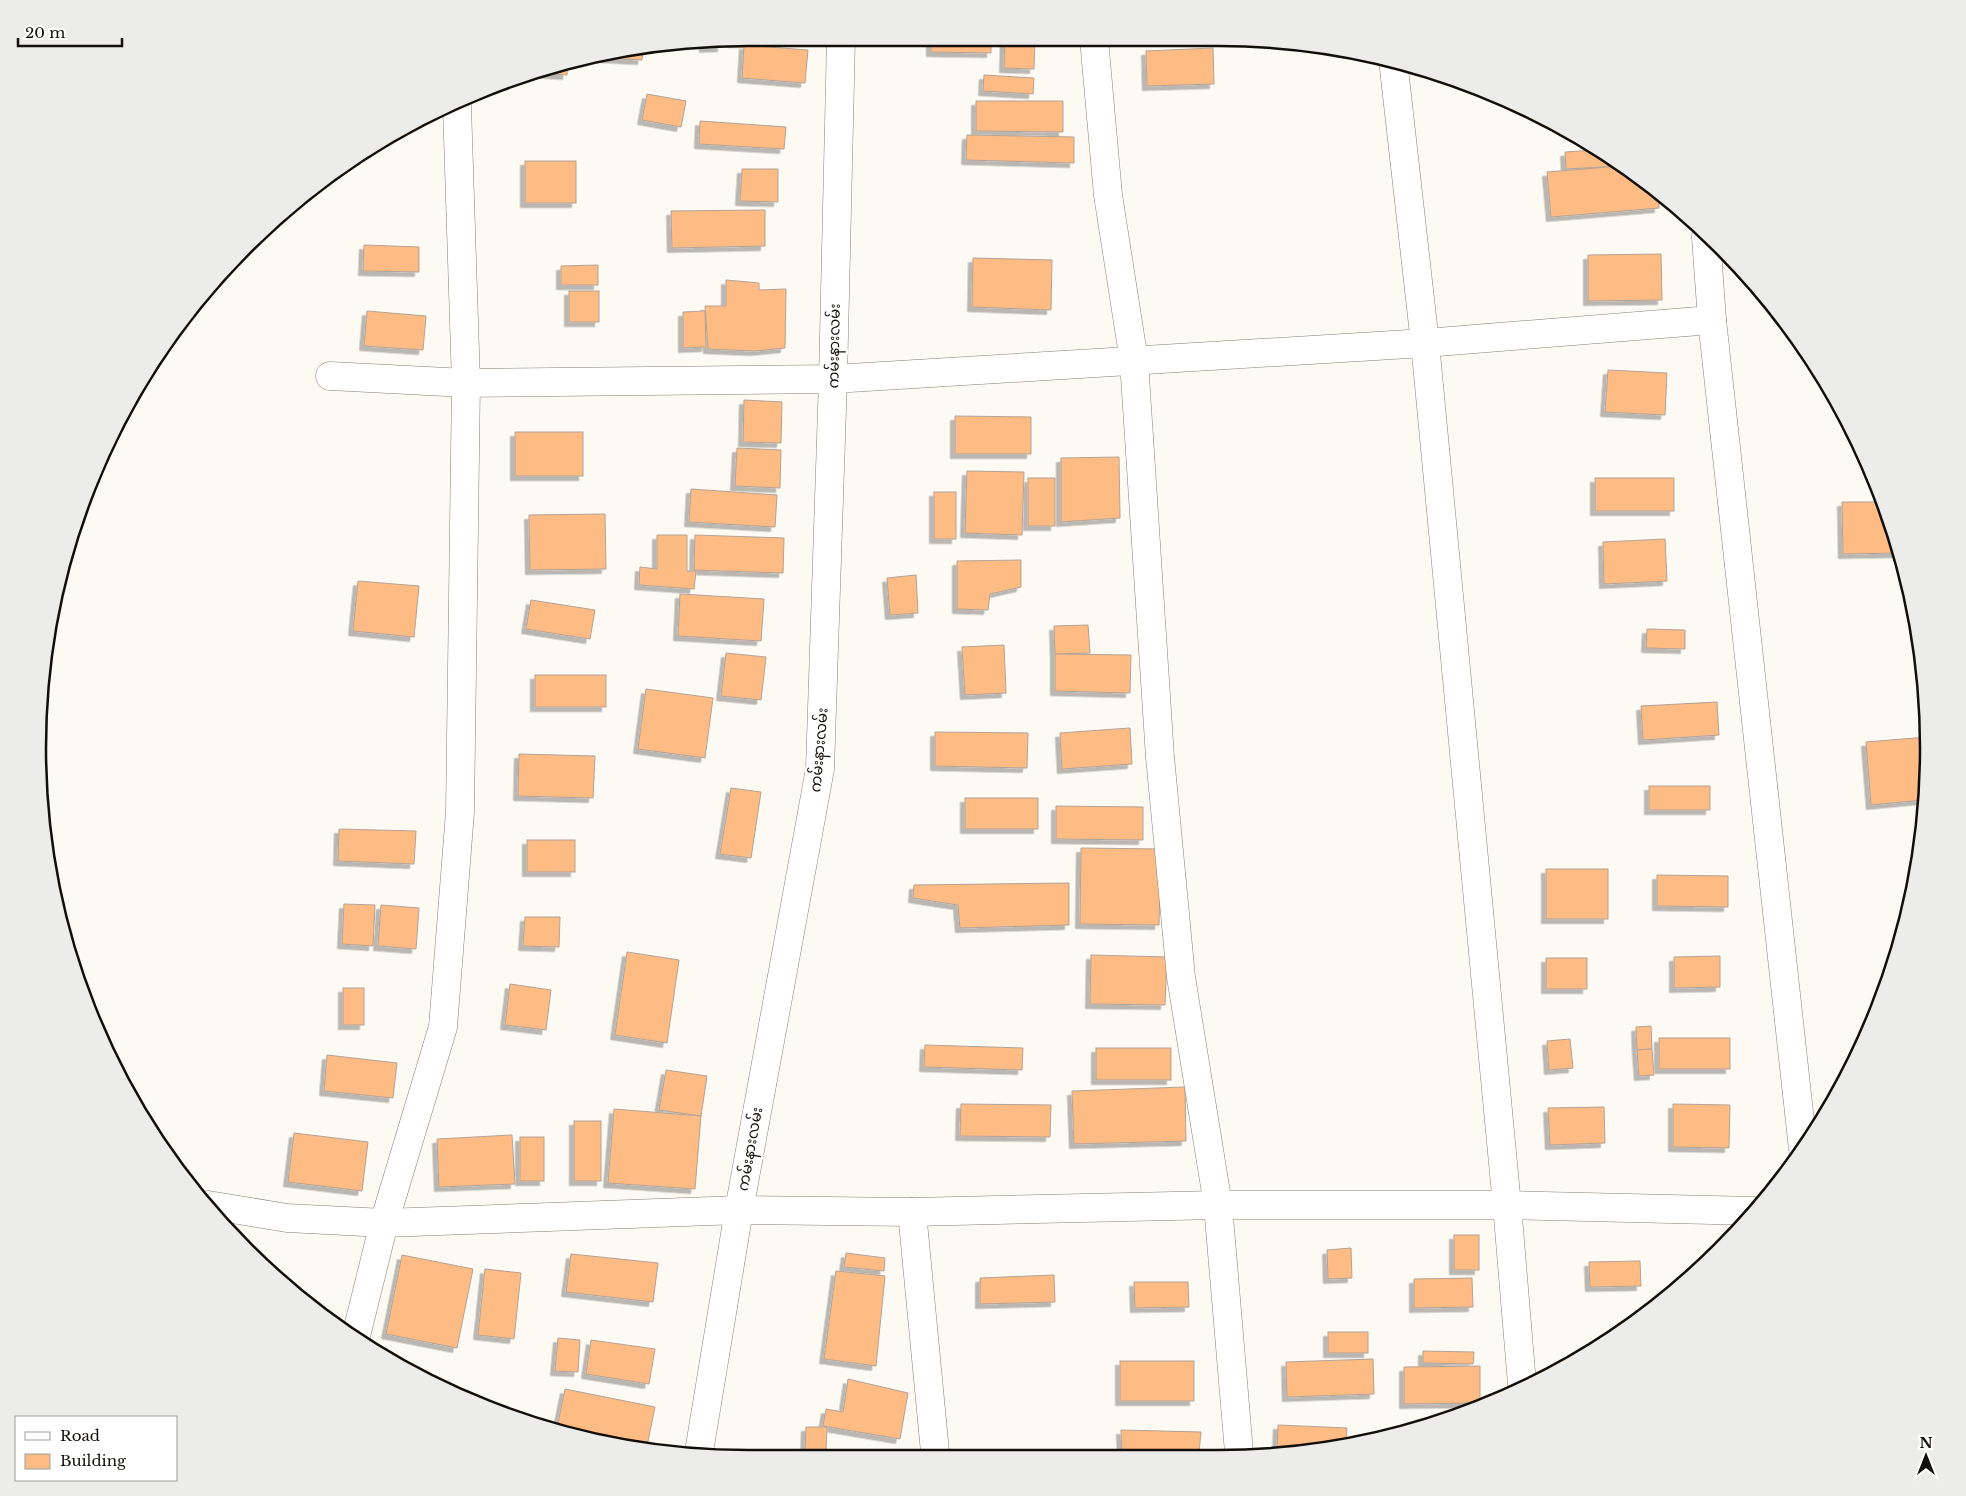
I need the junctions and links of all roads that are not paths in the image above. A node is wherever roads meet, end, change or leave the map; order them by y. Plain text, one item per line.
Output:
1 (841, 46) edge
2 (1095, 46) edge
3 (1393, 68) edge
4 (457, 110) edge
5 (1707, 245) edge
6 (1712, 320) junction
7 (1425, 343) junction
8 (1134, 361) junction
9 (330, 376) dead end
10 (833, 379) junction
11 (466, 383) junction
12 (1802, 1137) edge
13 (1218, 1205) junction
14 (1507, 1205) junction
15 (216, 1206) edge
16 (739, 1210) junction
17 (1746, 1211) edge
18 (912, 1212) junction
19 (384, 1223) junction
20 (357, 1331) edge
21 (1522, 1380) edge
22 (700, 1448) edge
23 (1239, 1449) edge
24 (935, 1450) edge

1 - 10 street, ကမ်းနားလမ်း
2 - 8 street
3 - 7 street
4 - 11 street
5 - 6 street
6 - 7 street
6 - 12 street
7 - 8 street
7 - 14 street
8 - 10 street
8 - 13 street
9 - 11 street
10 - 11 street
10 - 16 street, ကမ်းနားလမ်း
11 - 19 street
13 - 14 street
13 - 18 street
13 - 23 street
14 - 17 street
14 - 21 street
15 - 19 street
16 - 18 street
16 - 19 street
16 - 22 street, ကမ်းနားလမ်း
18 - 24 street
19 - 20 street

